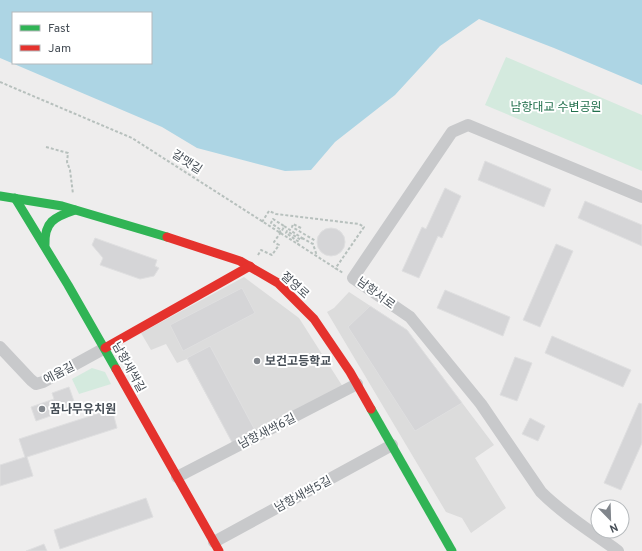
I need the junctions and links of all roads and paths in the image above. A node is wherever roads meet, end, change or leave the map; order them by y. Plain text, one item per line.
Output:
1 (0, 82) edge
2 (46, 147) dead end
3 (0, 196) edge
4 (642, 197) edge
5 (15, 198) junction
6 (73, 209) junction
7 (262, 222) junction
8 (284, 228) junction
9 (301, 228) dead end
10 (279, 233) junction
11 (302, 238) junction
12 (316, 241) dead end
13 (45, 245) junction
14 (298, 245) junction
15 (258, 255) dead end
16 (315, 256) junction
17 (250, 266) junction
18 (335, 270) junction
19 (353, 278) junction
20 (0, 347) edge
21 (105, 348) junction
22 (357, 384) junction
23 (392, 446) junction
24 (177, 477) junction
25 (216, 547) edge
26 (452, 551) edge
27 (618, 551) edge

1 - 7 path, 갈맷길
2 - 6 path
3 - 5 main road, 절영로
4 - 19 street, 남항서로
5 - 6 main road, 절영로
5 - 13 main road, 남항새싹길
6 - 13 main road
6 - 17 main road, 절영로
7 - 10 path, 갈맷길
7 - 18 path
8 - 10 path
8 - 11 path
8 - 15 path, bridge
9 - 12 path
10 - 14 path, 갈맷길
11 - 14 path
11 - 16 path
13 - 21 main road, 남항새싹길
14 - 16 path, 갈맷길
16 - 18 path, 갈맷길
17 - 21 main road
17 - 22 main road, 절영로
18 - 19 path, 갈맷길
19 - 27 street, 남항서로
20 - 21 street, 에움길
21 - 24 main road, 남항새싹길
22 - 23 main road, 절영로
22 - 24 street, 남항새싹6길
23 - 25 street, 남항새싹5길
23 - 26 main road, 절영로
24 - 25 main road, 남항새싹길

